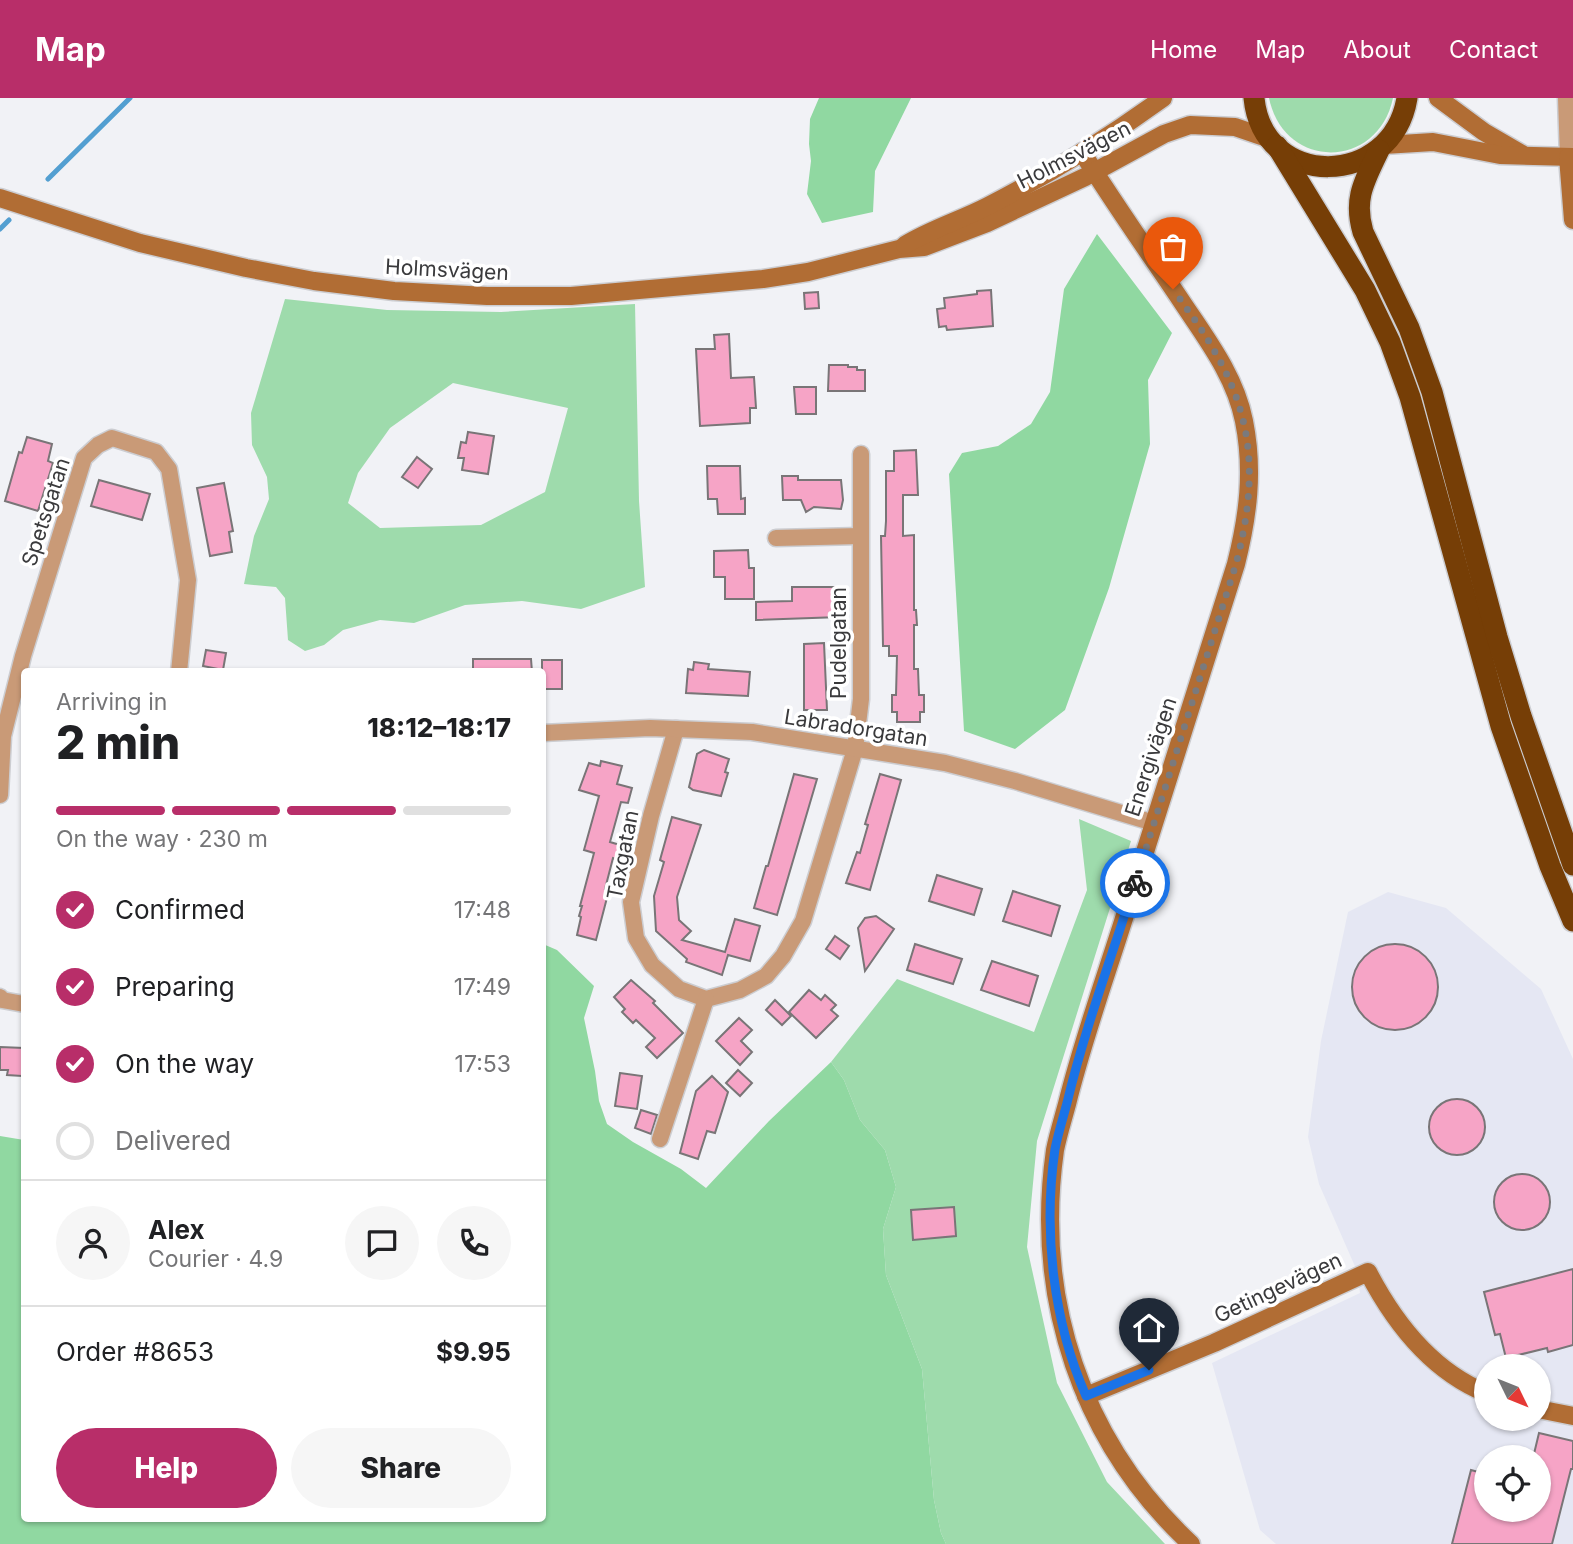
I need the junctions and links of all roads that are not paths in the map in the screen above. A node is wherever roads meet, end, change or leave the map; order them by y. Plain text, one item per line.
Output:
1 (1163, 98) edge
2 (1254, 98) edge
3 (1407, 98) edge
4 (1438, 98) edge
5 (1566, 98) edge
6 (1274, 143) junction
7 (1382, 147) junction
8 (1082, 152) junction
9 (1525, 155) junction
10 (1571, 157) edge
11 (1095, 172) junction
12 (0, 198) edge
13 (1573, 220) edge
14 (899, 249) junction
15 (861, 454) dead end
16 (860, 536) junction
17 (776, 538) dead end
18 (179, 668) edge
19 (676, 729) junction
20 (546, 733) edge
21 (855, 749) junction
22 (0, 795) edge
23 (1154, 823) junction
24 (1573, 865) edge
25 (1573, 921) edge
26 (0, 997) edge
27 (706, 999) junction
28 (21, 1003) edge
29 (660, 1139) dead end
30 (1474, 1388) edge
31 (1086, 1396) junction
32 (1551, 1412) edge
33 (1573, 1416) edge
34 (1191, 1544) edge

1 - 8 street, Holmsvägen
2 - 6 highway
3 - 7 highway
4 - 9 street
5 - 10 street
6 - 7 highway
6 - 11 street, Holmsvägen
6 - 25 highway
7 - 9 street
7 - 24 highway
8 - 11 street, Energivägen
8 - 14 street, Holmsvägen
9 - 10 street
10 - 13 street
11 - 14 street, Holmsvägen
11 - 23 street, Energivägen
12 - 14 street, Holmsvägen
15 - 16 street, Pudelgatan
16 - 17 street
16 - 21 street, Pudelgatan
18 - 22 street, Spetsgatan
19 - 20 street, Labradorgatan
19 - 21 street, Labradorgatan
19 - 27 street, Taxgatan
21 - 23 street, Labradorgatan
21 - 27 street
23 - 31 street, Energivägen
26 - 28 street
27 - 29 street
30 - 31 street, Getingevägen
31 - 34 street, Energivägen
32 - 33 street

